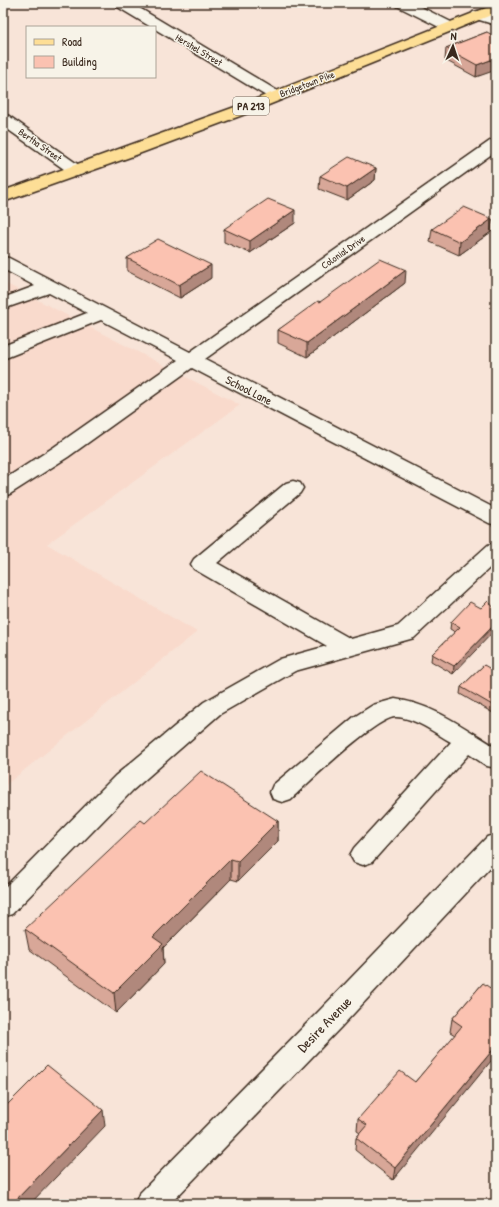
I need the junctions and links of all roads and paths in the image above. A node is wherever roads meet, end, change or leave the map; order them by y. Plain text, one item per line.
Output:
1 (121, 3) edge
2 (402, 3) edge
3 (496, 8) edge
4 (478, 15) junction
5 (496, 21) edge
6 (450, 27) junction
7 (276, 96) junction
8 (3, 119) edge
9 (496, 144) edge
10 (77, 171) junction
11 (3, 197) edge
12 (3, 262) edge
13 (50, 286) junction
14 (3, 304) edge
15 (102, 313) junction
16 (3, 353) edge
17 (191, 359) junction
18 (293, 488) dead end
19 (3, 489) edge
20 (496, 518) edge
21 (496, 550) edge
22 (348, 648) junction
23 (467, 742) junction
24 (496, 759) edge
25 (282, 792) dead end
26 (496, 844) edge
27 (363, 855) dead end
28 (3, 906) edge
29 (150, 1204) edge

1 - 7 street, Hershel Street
2 - 6 street
3 - 4 main road, Bridgetown Pike / PA 213
4 - 5 street
4 - 6 main road, Bridgetown Pike / PA 213
6 - 7 main road, Bridgetown Pike / PA 213
7 - 10 main road, Bridgetown Pike / PA 213
8 - 10 street, Bertha Street
9 - 17 street, Colonial Drive
10 - 11 main road, Bridgetown Pike / PA 213
12 - 13 street, School Lane
13 - 14 street
13 - 15 street, School Lane
15 - 16 street
15 - 17 street, School Lane
17 - 19 street, Colonial Drive
17 - 20 street, School Lane
18 - 22 street
21 - 22 street
22 - 28 street
23 - 24 street
23 - 25 street
23 - 27 street
26 - 29 street, Desire Avenue

